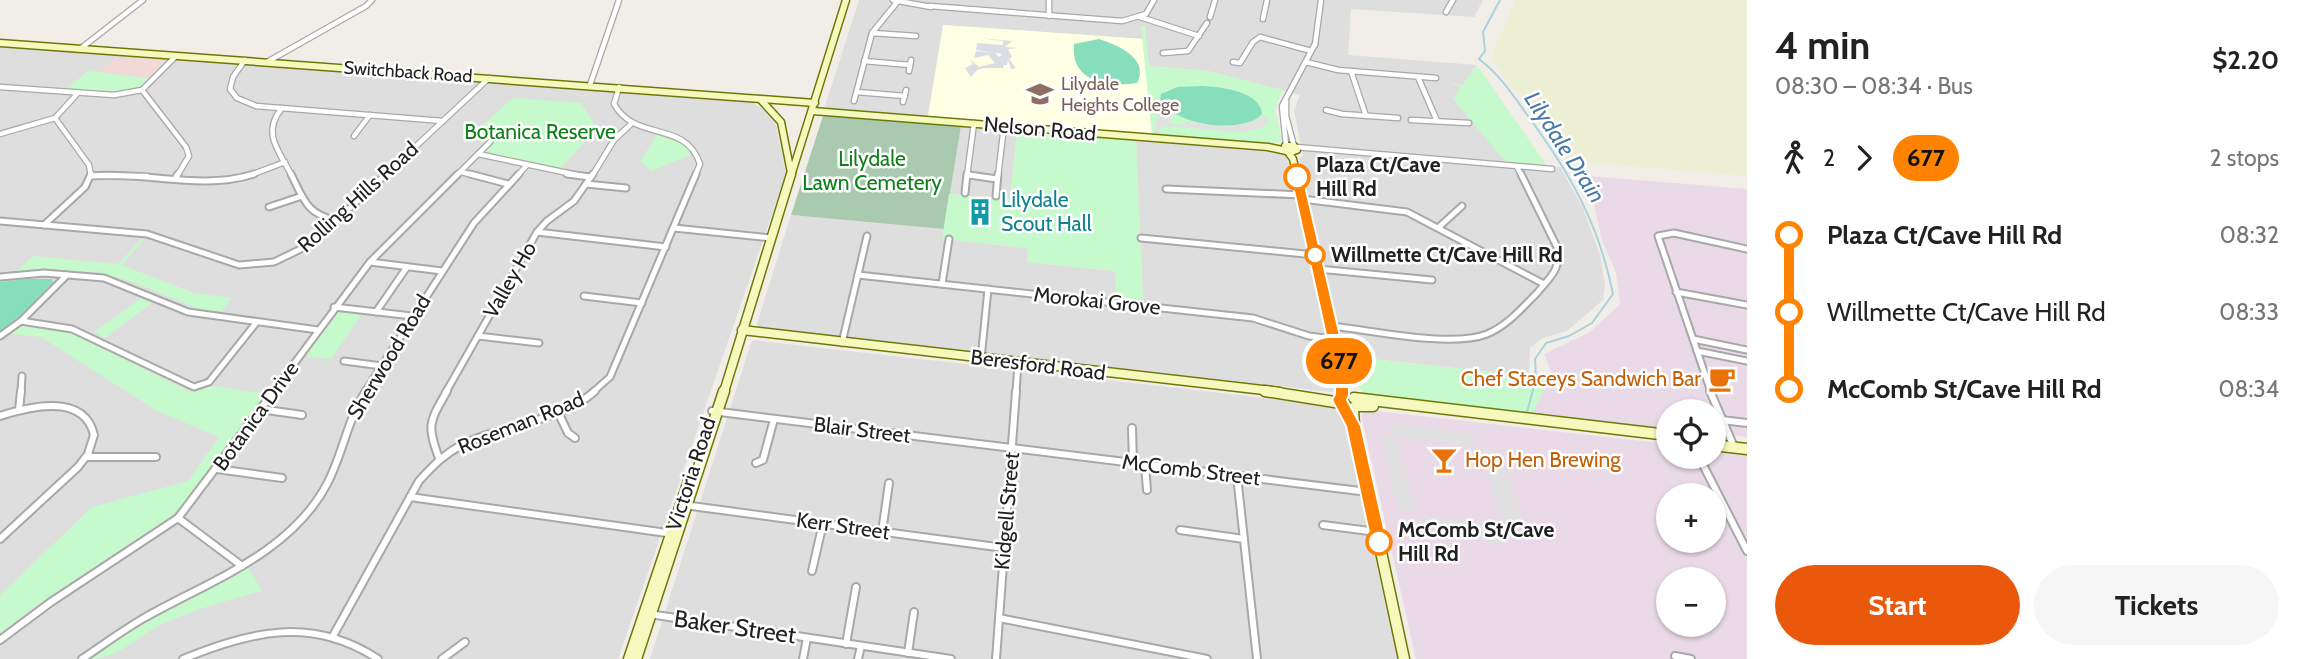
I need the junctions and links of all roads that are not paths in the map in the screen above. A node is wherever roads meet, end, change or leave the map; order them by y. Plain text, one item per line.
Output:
1 (143, 0) edge
2 (372, 0) edge
3 (619, 0) edge
4 (848, 0) edge
5 (895, 0) edge
6 (1049, 0) edge
7 (1154, 0) edge
8 (1215, 0) edge
9 (1267, 0) edge
10 (1321, 0) edge
11 (1453, 0) edge
12 (1442, 6) dead end
13 (1206, 8) dead end
14 (1212, 9) junction
15 (1048, 15) junction
16 (1258, 15) dead end
17 (1140, 17) junction
18 (1210, 17) dead end
19 (1264, 18) joint
20 (1207, 23) dead end
21 (872, 33) junction
22 (1199, 36) junction
23 (916, 37) dead end
24 (1, 43) edge
25 (80, 48) junction
26 (1310, 50) junction
27 (1163, 53) dead end
28 (176, 55) junction
29 (245, 60) junction
30 (864, 61) junction
31 (267, 62) junction
32 (1233, 62) dead end
33 (1308, 62) junction
34 (1240, 64) junction
35 (910, 65) dead end
36 (1247, 65) dead end
37 (1351, 71) junction
38 (1418, 77) junction
39 (489, 78) junction
40 (1436, 78) dead end
41 (590, 85) junction
42 (0, 87) edge
43 (619, 87) junction
44 (142, 90) junction
45 (857, 92) junction
46 (78, 93) junction
47 (759, 98) junction
48 (854, 101) dead end
49 (903, 102) dead end
50 (815, 103) junction
51 (282, 108) junction
52 (1325, 110) dead end
53 (813, 111) junction
54 (370, 115) junction
55 (1366, 116) junction
56 (54, 118) junction
57 (1398, 118) dead end
58 (1411, 120) dead end
59 (443, 121) junction
60 (1437, 121) junction
61 (974, 123) junction
62 (1469, 123) dead end
63 (632, 124) junction
64 (1004, 126) junction
65 (0, 134) edge
66 (354, 136) dead end
67 (490, 142) dead end
68 (1291, 150) junction
69 (478, 154) junction
70 (285, 163) junction
71 (527, 165) junction
72 (1517, 167) junction
73 (1552, 169) dead end
74 (461, 172) junction
75 (969, 175) junction
76 (91, 176) junction
77 (591, 176) junction
78 (791, 176) junction
79 (176, 177) junction
80 (997, 179) junction
81 (508, 184) junction
82 (586, 184) junction
83 (626, 188) dead end
84 (1166, 189) dead end
85 (965, 193) dead end
86 (302, 196) junction
87 (996, 196) dead end
88 (1302, 197) junction
89 (1462, 206) dead end
90 (269, 207) dead end
91 (0, 221) edge
92 (336, 221) junction
93 (44, 225) junction
94 (1439, 227) junction
95 (674, 228) junction
96 (537, 232) junction
97 (867, 236) dead end
98 (771, 238) junction
99 (1141, 238) dead end
100 (949, 239) dead end
101 (666, 247) junction
102 (1747, 248) edge
103 (1315, 255) junction
104 (370, 262) junction
105 (407, 267) junction
106 (1318, 269) junction
107 (442, 271) junction
108 (66, 275) junction
109 (858, 275) junction
110 (0, 277) edge
111 (1432, 280) dead end
112 (942, 284) junction
113 (1544, 284) junction
114 (988, 289) junction
115 (1676, 292) junction
116 (584, 296) dead end
117 (642, 303) junction
118 (1747, 305) edge
119 (334, 307) junction
120 (376, 312) junction
121 (412, 316) junction
122 (21, 321) junction
123 (256, 323) junction
124 (1331, 326) junction
125 (318, 330) junction
126 (741, 332) junction
127 (0, 336) edge
128 (478, 336) junction
129 (1334, 338) junction
130 (1693, 339) junction
131 (539, 343) dead end
132 (842, 343) junction
133 (1747, 350) edge
134 (1697, 351) junction
135 (981, 359) junction
136 (344, 361) dead end
137 (1747, 361) edge
138 (1018, 363) junction
139 (382, 366) junction
140 (22, 376) dead end
141 (1711, 399) edge
142 (1348, 401) junction
143 (260, 409) junction
144 (19, 410) junction
145 (557, 410) junction
146 (715, 411) junction
147 (303, 415) dead end
148 (0, 416) edge
149 (774, 419) junction
150 (1726, 420) edge
151 (1747, 423) edge
152 (1132, 428) dead end
153 (1726, 434) edge
154 (1656, 436) edge
155 (575, 438) dead end
156 (1726, 444) edge
157 (1733, 445) junction
158 (1747, 446) edge
159 (1013, 448) junction
160 (87, 457) junction
161 (156, 457) dead end
162 (439, 458) junction
163 (756, 463) dead end
164 (1133, 463) junction
165 (1145, 465) junction
166 (217, 469) junction
167 (1705, 469) edge
168 (1237, 476) junction
169 (282, 478) dead end
170 (890, 483) dead end
171 (1147, 490) dead end
172 (1368, 492) junction
173 (410, 497) junction
174 (684, 505) junction
175 (178, 518) junction
176 (823, 523) junction
177 (1323, 525) dead end
178 (1180, 530) dead end
179 (882, 532) junction
180 (1377, 532) junction
181 (674, 534) junction
182 (0, 538) edge
183 (1244, 539) junction
184 (1004, 548) junction
185 (1747, 551) edge
186 (242, 566) junction
187 (812, 571) dead end
188 (856, 587) dead end
189 (914, 612) dead end
190 (648, 614) junction
191 (999, 618) junction
192 (333, 636) junction
193 (807, 638) junction
194 (0, 640) edge
195 (466, 642) dead end
196 (846, 644) junction
197 (861, 646) junction
198 (908, 653) junction
199 (1675, 656) dead end
200 (82, 659) edge
201 (183, 659) edge
202 (378, 659) edge
203 (442, 659) edge
204 (629, 659) edge
205 (636, 659) edge
206 (803, 659) edge
207 (858, 659) edge
208 (951, 659) edge
209 (996, 659) edge
210 (1208, 659) edge
211 (1257, 659) edge
212 (1405, 659) edge
213 (1691, 659) edge

1 - 25 street
2 - 31 street
3 - 41 street
4 - 50 main road, Victoria Road
5 - 15 street
5 - 21 street
6 - 15 street
7 - 17 street
8 - 14 street
9 - 19 street
10 - 26 street
11 - 12 street
13 - 14 street
14 - 18 street
15 - 17 street
16 - 19 street
17 - 22 street
20 - 22 street
21 - 23 street
21 - 30 street
22 - 27 street
24 - 25 main road, Switchback Road
25 - 28 main road, Switchback Road
26 - 33 street
26 - 34 street
28 - 29 main road, Switchback Road
28 - 44 street
29 - 31 main road, Switchback Road
29 - 51 street
30 - 35 street
30 - 45 street
31 - 39 main road, Switchback Road
32 - 34 street
33 - 37 street
33 - 68 street
34 - 36 street
37 - 38 street
37 - 55 street
38 - 40 street
38 - 60 street
39 - 41 main road, Switchback Road
39 - 59 street, Rolling Hills Road
41 - 43 main road, Switchback Road
42 - 46 street
43 - 47 main road, Switchback Road
43 - 63 street
44 - 46 street
44 - 79 street
45 - 48 street
45 - 49 street
46 - 56 street
47 - 50 main road, Switchback Road
47 - 78 main road
50 - 53 main road, Victoria Road
51 - 54 street
51 - 70 street
52 - 55 street
53 - 61 main road, Nelson Road
53 - 78 main road, Victoria Road
54 - 59 street
54 - 66 street
55 - 57 street
56 - 65 street
56 - 76 street
58 - 60 street
59 - 92 street, Rolling Hills Road
60 - 62 street
61 - 64 main road, Nelson Road
61 - 75 street
63 - 77 street, Valley Ho
63 - 95 street, Roseman Road
64 - 68 main road, Nelson Road
64 - 80 street
67 - 69 street, Botanica Drive
68 - 72 street, Nelson Road
68 - 88 main road
69 - 71 street
69 - 74 street, Botanica Drive
70 - 79 street
70 - 86 street
71 - 77 street
71 - 81 street, Sherwood Road
72 - 73 street, Nelson Road
72 - 113 street
74 - 81 street
74 - 104 street, Botanica Drive
75 - 80 street
75 - 85 street
76 - 79 street
76 - 93 street
77 - 82 street, Valley Ho
78 - 98 main road, Victoria Road
80 - 87 street
81 - 107 street, Sherwood Road
82 - 83 street
82 - 96 street, Valley Ho
84 - 88 street
86 - 90 street
86 - 92 street
88 - 94 street
88 - 103 main road
89 - 94 street
91 - 93 street, Rolling Hills Road
92 - 93 street, Rolling Hills Road
94 - 113 street
95 - 98 street
95 - 101 street, Roseman Road
96 - 101 street
96 - 128 street, Valley Ho
97 - 109 street
98 - 126 main road, Victoria Road
99 - 103 street
100 - 112 street
101 - 117 street, Roseman Road
102 - 115 street
103 - 106 main road
104 - 105 street
104 - 119 street, Botanica Drive
105 - 107 street
105 - 120 street
106 - 111 street
106 - 124 main road
107 - 121 street, Sherwood Road
108 - 110 street
108 - 122 street
108 - 123 street
109 - 112 street, Morokai Grove
109 - 132 street
112 - 114 street, Morokai Grove
113 - 124 street
114 - 129 street, Morokai Grove
114 - 135 street
115 - 118 street
115 - 130 street
116 - 117 street
117 - 145 street, Roseman Road
119 - 120 street
119 - 125 street, Botanica Drive
120 - 121 street
121 - 139 street, Sherwood Road
122 - 123 street
122 - 127 street
123 - 125 street
124 - 129 main road
125 - 143 street, Botanica Drive
126 - 132 main road, Beresford Road
126 - 146 main road, Victoria Road
128 - 131 street
128 - 162 street, Valley Ho
129 - 142 main road
130 - 133 street
130 - 134 street
132 - 135 main road, Beresford Road
134 - 137 street
134 - 141 street
135 - 138 main road, Beresford Road
136 - 139 street
138 - 142 main road, Beresford Road
138 - 159 street, Kidgell Street
139 - 186 street, Sherwood Road
140 - 144 street
142 - 154 main road, Beresford Road
142 - 172 main road
143 - 147 street
143 - 166 street, Botanica Drive
144 - 148 street
144 - 160 street
145 - 155 street
145 - 162 street, Roseman Road
146 - 149 street, Blair Street
146 - 174 main road, Victoria Road
149 - 159 street, Blair Street
149 - 163 street
150 - 151 street
152 - 164 street
153 - 157 street
156 - 157 main road
157 - 158 main road
159 - 164 street, McComb Street
159 - 184 street, Kidgell Street
160 - 161 street
160 - 182 street
162 - 173 street, Roseman Road
164 - 165 street, McComb Street
165 - 168 street, McComb Street
165 - 171 street
166 - 169 street
166 - 175 street, Botanica Drive
167 - 185 street
168 - 172 street, McComb Street
168 - 183 street
170 - 179 street
172 - 180 main road
173 - 181 street
173 - 192 street, Roseman Road
174 - 176 street, Kerr Street
174 - 181 main road, Victoria Road
175 - 186 street
175 - 194 street, Botanica Drive
176 - 179 street, Kerr Street
176 - 187 street
177 - 180 street
178 - 183 street
179 - 184 street, Kerr Street
180 - 212 main road
181 - 190 main road, Victoria Road
183 - 211 street
184 - 191 street, Kidgell Street
186 - 200 street, Sherwood Road
188 - 196 street
189 - 198 street
190 - 193 street, Baker Street
190 - 204 main road, Victoria Road
190 - 205 main road, Victoria Road
191 - 209 street, Kidgell Street
191 - 210 street
192 - 201 street
192 - 202 street
193 - 196 street, Baker Street
193 - 206 street
195 - 203 street
196 - 197 street, Baker Street
197 - 198 street, Baker Street
197 - 207 street
198 - 208 street, Baker Street
199 - 213 street

